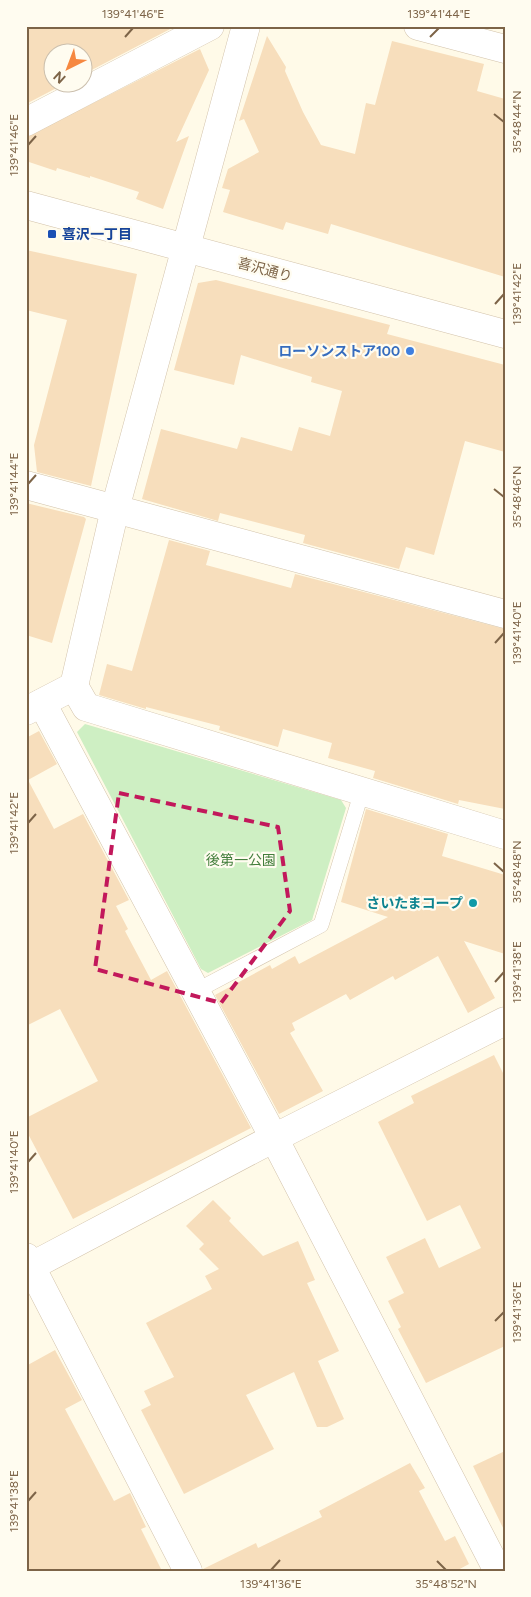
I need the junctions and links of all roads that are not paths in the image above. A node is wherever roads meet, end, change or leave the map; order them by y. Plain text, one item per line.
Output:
1 (210, 26) edge
2 (246, 26) edge
3 (418, 26) edge
4 (505, 49) edge
5 (26, 122) edge
6 (26, 205) edge
7 (187, 248) junction
8 (505, 334) edge
9 (26, 486) edge
10 (115, 509) junction
11 (505, 614) edge
12 (74, 686) junction
13 (34, 707) edge
14 (362, 791) junction
15 (505, 835) edge
16 (196, 991) junction
17 (505, 1021) edge
18 (274, 1138) junction
19 (28, 1264) edge
20 (497, 1568) edge
21 (188, 1571) edge

1 - 5 street
2 - 7 street
3 - 4 street
6 - 7 street, 喜沢通り
7 - 8 street, 喜沢通り
7 - 10 street
9 - 10 street
10 - 11 street
10 - 12 street
12 - 13 street
12 - 14 street
13 - 16 street
14 - 15 street
14 - 16 lane
16 - 18 street
17 - 18 street
18 - 19 street
18 - 20 street
19 - 21 street

